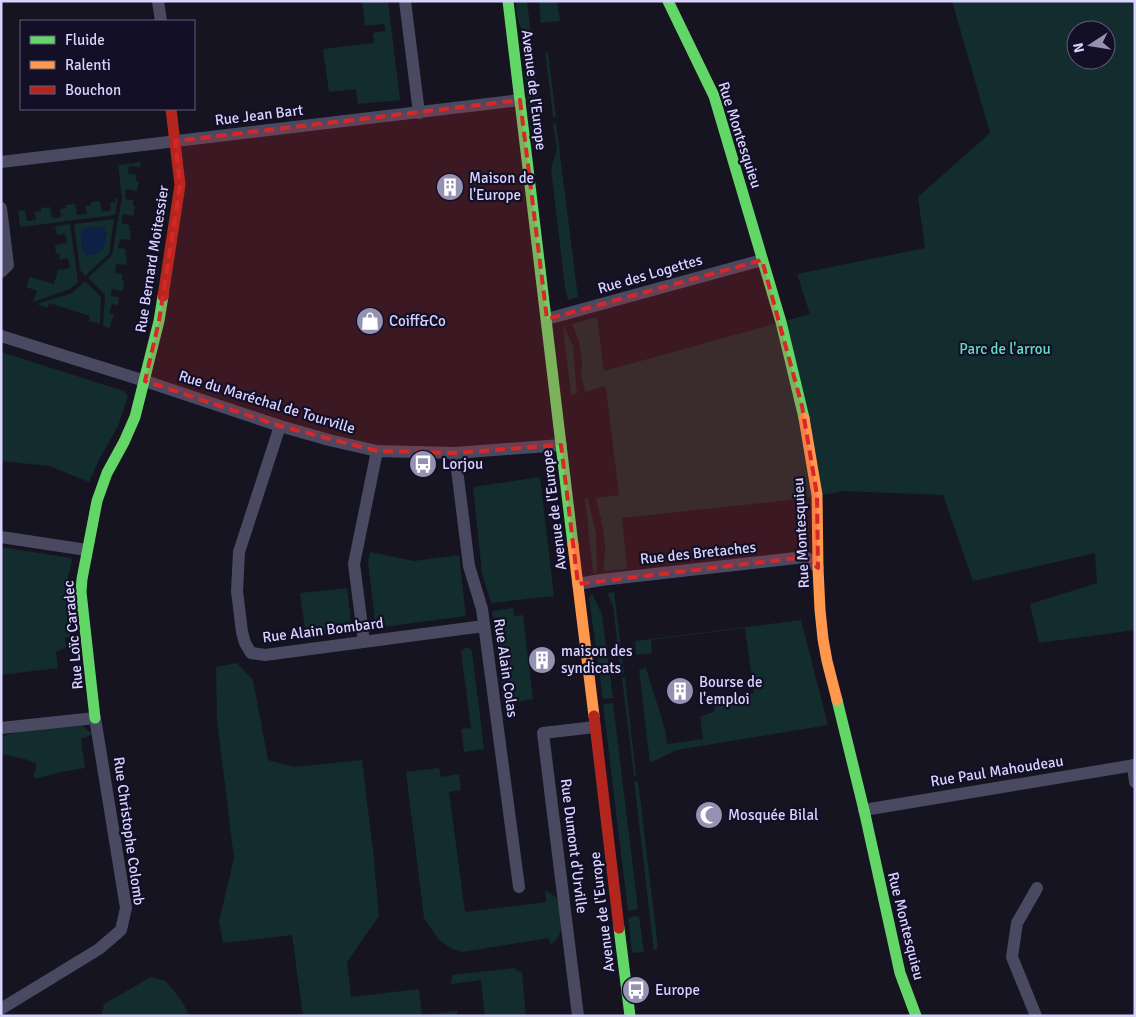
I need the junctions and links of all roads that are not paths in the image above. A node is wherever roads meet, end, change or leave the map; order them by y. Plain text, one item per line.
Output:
1 (158, 1) edge
2 (405, 1) edge
3 (508, 1) edge
4 (668, 1) edge
5 (161, 20) edge
6 (520, 100) junction
7 (171, 110) edge
8 (418, 113) junction
9 (175, 141) junction
10 (1, 162) edge
11 (1, 208) edge
12 (762, 260) junction
13 (1, 272) edge
14 (547, 319) junction
15 (1, 336) edge
16 (145, 381) junction
17 (280, 426) junction
18 (561, 445) junction
19 (376, 451) junction
20 (455, 453) junction
21 (1, 537) edge
22 (86, 550) junction
23 (818, 568) junction
24 (578, 584) junction
25 (484, 626) junction
26 (364, 642) junction
27 (95, 718) junction
28 (595, 727) junction
29 (1, 728) edge
30 (1134, 765) edge
31 (1135, 782) edge
32 (864, 810) junction
33 (519, 887) dead end
34 (1037, 888) dead end
35 (1, 1009) edge
36 (578, 1016) edge
37 (630, 1016) edge
38 (916, 1016) edge
39 (1036, 1016) edge

1 - 5 street
2 - 8 street
3 - 6 street, Avenue de l'Europe
4 - 12 street, Rue Montesquieu
6 - 8 street, Rue Jean Bart
6 - 14 street, Avenue de l'Europe
7 - 9 street, Rue Bernard Moitessier
8 - 9 street, Rue Jean Bart
9 - 10 street, Rue Jean Bart
9 - 16 street, Rue Bernard Moitessier
11 - 13 street
12 - 14 street, Rue des Logettes
12 - 23 street, Rue Montesquieu
14 - 18 street, Avenue de l'Europe
15 - 16 street, Rue du Maréchal de Tourville
16 - 17 street, Rue du Maréchal de Tourville
16 - 22 street, Rue Loïc Caradec
17 - 19 street, Rue du Maréchal de Tourville
17 - 26 street, Rue Alain Bombard
18 - 20 street, Rue du Maréchal de Tourville
18 - 24 street, Avenue de l'Europe
19 - 20 street, Rue du Maréchal de Tourville
19 - 26 street
20 - 25 street, Rue Alain Colas
21 - 22 street
22 - 27 street, Rue Loïc Caradec
23 - 24 street, Rue des Bretaches
23 - 32 street, Rue Montesquieu
24 - 28 street, Avenue de l'Europe
25 - 26 street, Rue Alain Bombard
25 - 33 street, Rue Alain Colas
27 - 29 street
27 - 35 street, Rue Christophe Colomb
28 - 36 street, Rue Dumont d'Urville
28 - 37 street, Avenue de l'Europe
30 - 31 street
30 - 32 street, Rue Paul Mahoudeau
32 - 38 street, Rue Montesquieu
34 - 39 street

